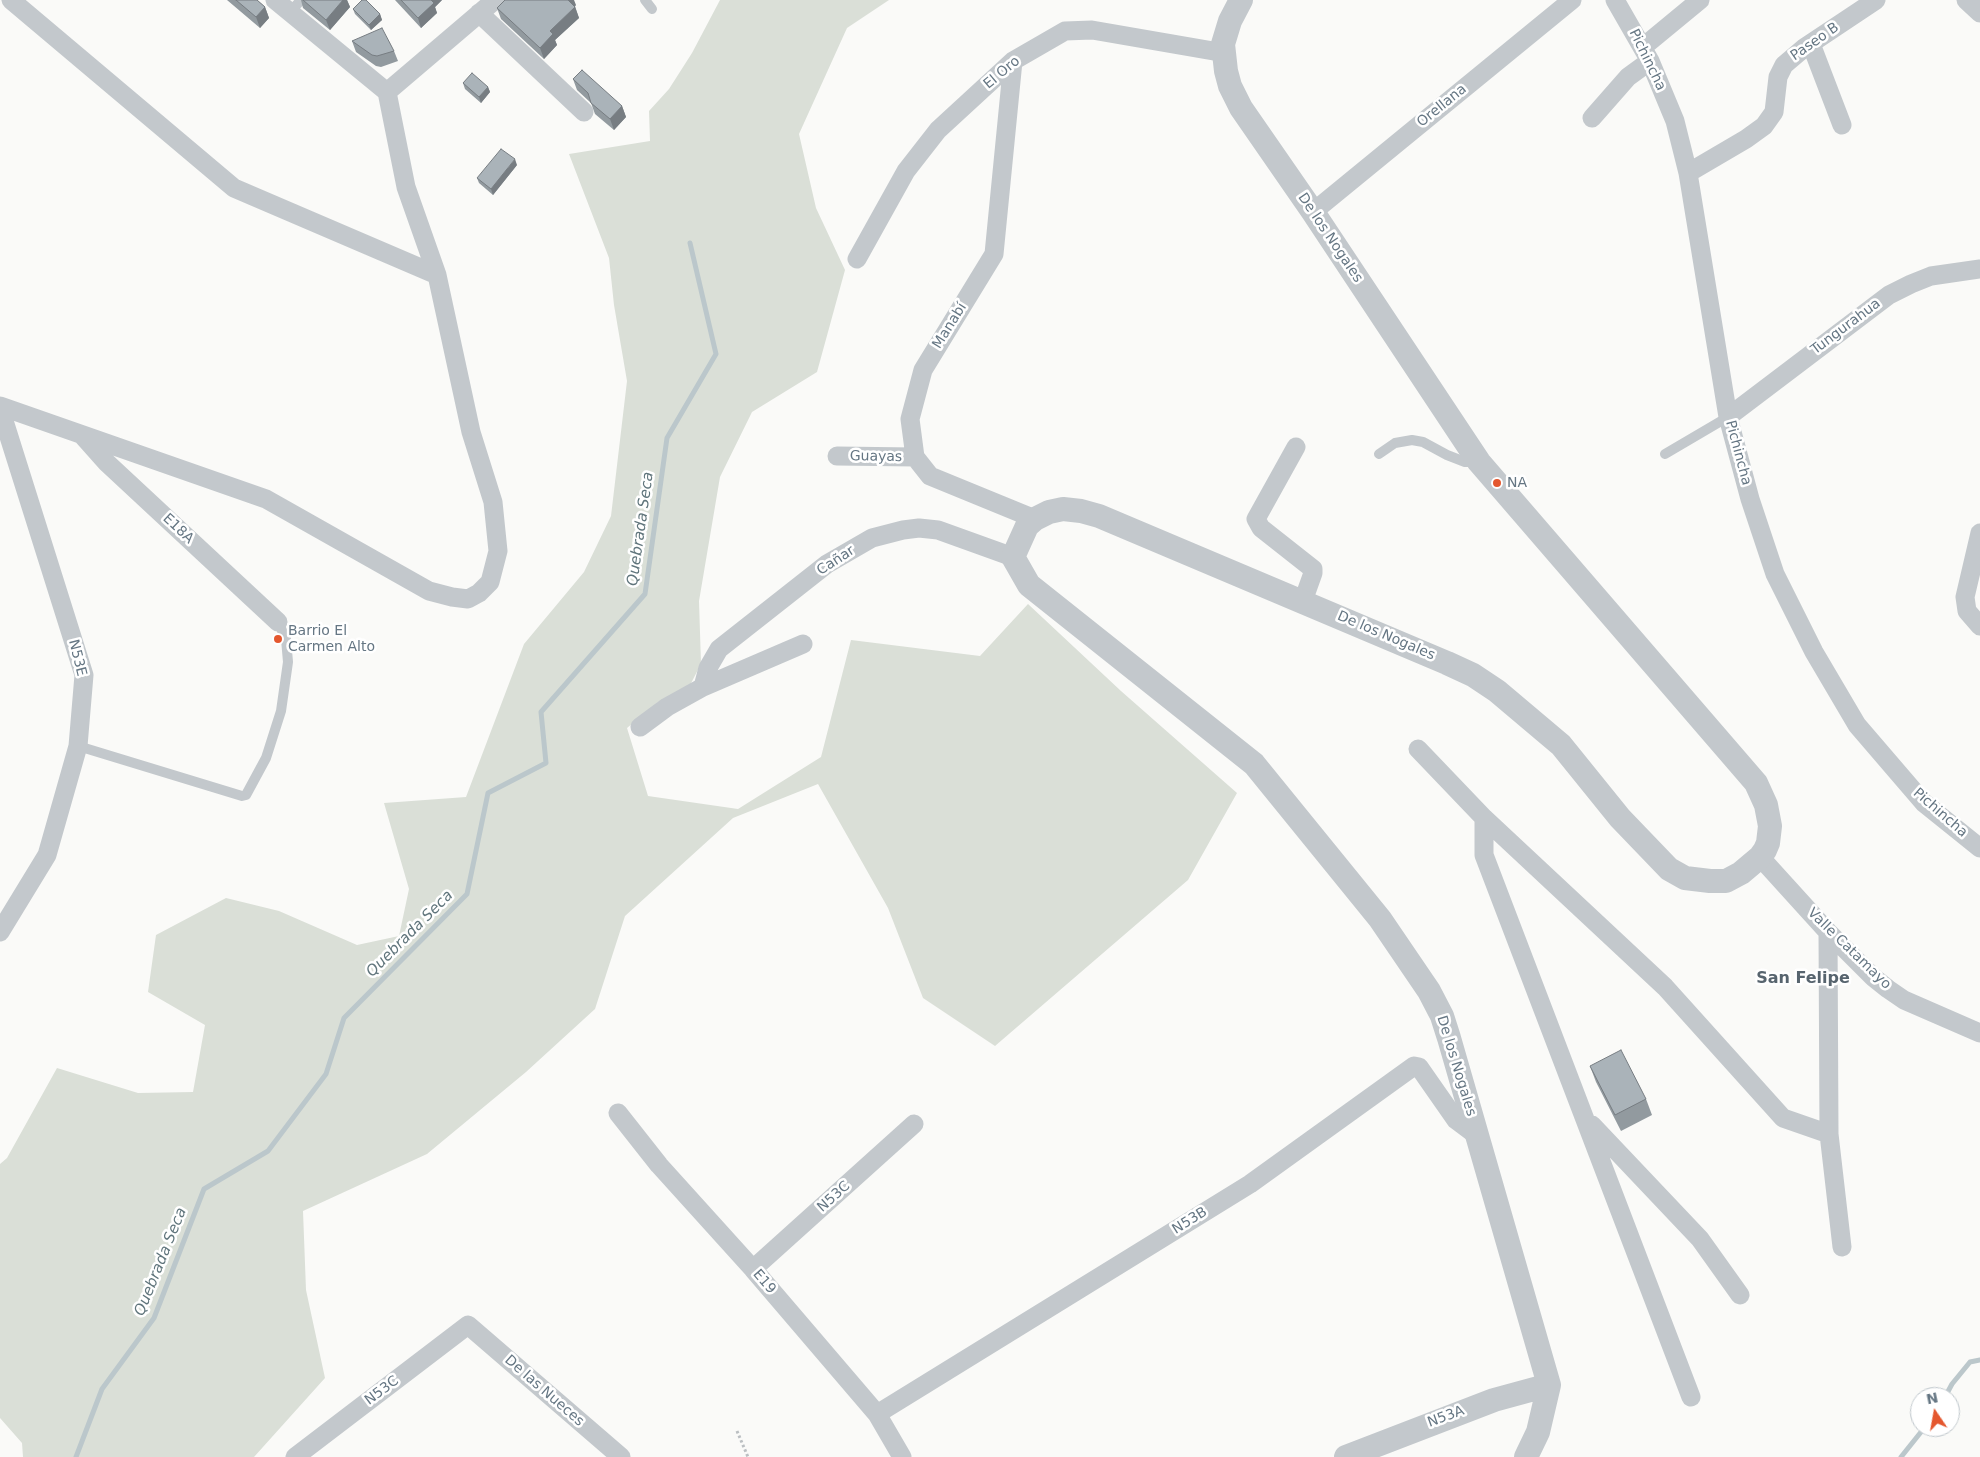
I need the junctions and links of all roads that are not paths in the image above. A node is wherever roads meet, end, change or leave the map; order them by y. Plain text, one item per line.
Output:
1 (11, 0) edge
2 (495, 0) edge
3 (645, 0) edge
4 (1242, 0) edge
5 (1572, 0) edge
6 (1615, 0) edge
7 (1700, 0) edge
8 (1876, 0) edge
9 (1966, 0) edge
10 (289, 4) edge
11 (652, 9) dead end
12 (479, 13) junction
13 (1980, 14) edge
14 (1811, 44) junction
15 (1225, 53) junction
16 (1647, 54) junction
17 (1013, 61) junction
18 (387, 92) junction
19 (584, 112) dead end
20 (1592, 118) dead end
21 (1842, 125) dead end
22 (1688, 173) junction
23 (1313, 212) junction
24 (857, 259) dead end
25 (1980, 269) edge
26 (437, 275) junction
27 (0, 407) edge
28 (1728, 417) junction
29 (81, 434) junction
30 (1296, 447) dead end
31 (1379, 454) dead end
32 (1665, 454) dead end
33 (837, 456) dead end
34 (915, 457) junction
35 (1479, 462) junction
36 (1035, 519) junction
37 (1980, 533) edge
38 (1012, 557) junction
39 (1303, 601) junction
40 (278, 622) joint
41 (1980, 626) edge
42 (803, 644) dead end
43 (703, 687) junction
44 (640, 727) dead end
45 (78, 746) junction
46 (1418, 749) dead end
47 (1484, 818) junction
48 (1980, 848) edge
49 (1760, 857) junction
50 (0, 932) edge
51 (1828, 932) junction
52 (1980, 1033) edge
53 (618, 1113) dead end
54 (1584, 1116) junction
55 (914, 1124) dead end
56 (1829, 1134) junction
57 (1476, 1135) junction
58 (1842, 1247) dead end
59 (753, 1269) junction
60 (1740, 1295) dead end
61 (468, 1325) joint
62 (1549, 1385) junction
63 (1691, 1397) dead end
64 (877, 1414) junction
65 (295, 1457) edge
66 (621, 1457) edge
67 (902, 1457) edge
68 (1346, 1457) edge
69 (1526, 1457) edge

1 - 26 street
2 - 12 street
3 - 11 lane
4 - 15 street, De los Nogales
5 - 23 street, Orellana
6 - 16 street, Pichincha
7 - 16 street
8 - 14 street, Paseo B
9 - 13 street
10 - 18 street
12 - 18 street
12 - 19 street
14 - 21 street
14 - 22 street, Paseo B
15 - 17 street, El Oro
15 - 23 street, De los Nogales
16 - 20 street
16 - 22 street, Pichincha
17 - 24 street, El Oro
17 - 34 street, Manabí
18 - 26 street
22 - 28 street, Pichincha
23 - 35 street, De los Nogales
25 - 28 street, Tungurahua
26 - 29 street
27 - 29 street
27 - 45 street, N53E
28 - 32 lane
28 - 48 street, Pichincha
29 - 40 street, E18A
30 - 39 street
31 - 35 lane
33 - 34 street, Guayas
34 - 36 street
35 - 49 street, De los Nogales
36 - 38 street
36 - 39 street, De los Nogales
37 - 41 street
38 - 43 street, Cañar
38 - 57 street, De los Nogales
39 - 49 street, De los Nogales
40 - 45 lane
42 - 43 street
43 - 44 street
45 - 50 street, N53E
46 - 47 street
47 - 54 street
47 - 56 street
49 - 51 street, Valle Catamayo
51 - 52 street, Valle Catamayo
51 - 56 street
53 - 59 street, E19
54 - 60 street
54 - 63 street
55 - 59 street, N53C
56 - 58 street
57 - 62 street, De los Nogales
57 - 64 street, N53B
59 - 64 street, E19
61 - 65 street, N53C
61 - 66 street, De las Nueces
62 - 68 street, N53A
62 - 69 street, De los Nogales
64 - 67 street, E19

